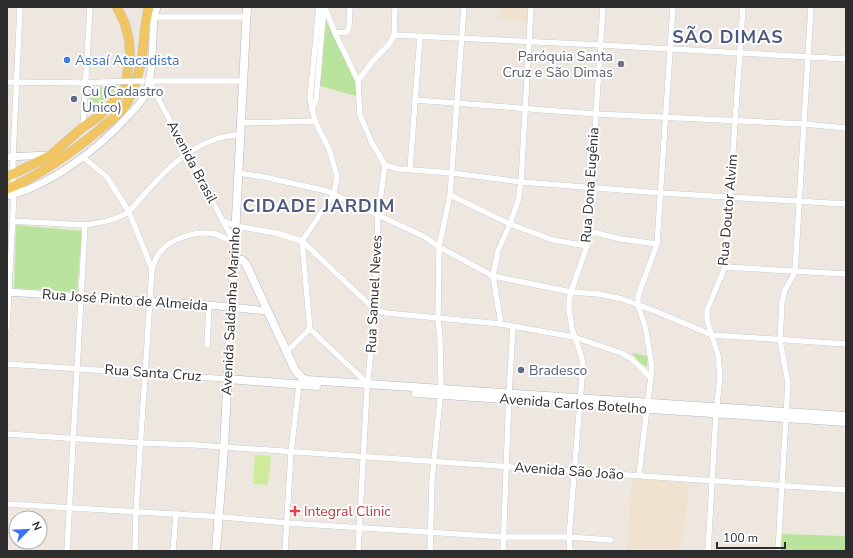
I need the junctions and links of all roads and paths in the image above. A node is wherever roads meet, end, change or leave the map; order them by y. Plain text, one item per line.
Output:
1 (20, 7) edge
2 (90, 7) edge
3 (117, 7) edge
4 (149, 7) edge
5 (157, 7) edge
6 (247, 7) edge
7 (319, 7) edge
8 (325, 7) edge
9 (350, 7) edge
10 (395, 7) edge
11 (464, 7) edge
12 (531, 7) edge
13 (603, 7) edge
14 (673, 7) edge
15 (743, 7) edge
16 (812, 7) edge
17 (154, 16) junction
18 (247, 17) junction
19 (335, 33) junction
20 (394, 36) junction
21 (420, 36) junction
22 (462, 38) junction
23 (530, 42) junction
24 (319, 45) junction
25 (601, 45) junction
26 (669, 49) junction
27 (740, 53) junction
28 (808, 56) junction
29 (846, 59) edge
30 (146, 81) junction
31 (243, 81) junction
32 (7, 82) edge
33 (16, 82) junction
34 (358, 82) junction
35 (87, 83) junction
36 (415, 100) junction
37 (457, 102) junction
38 (526, 108) junction
39 (596, 114) junction
40 (665, 117) junction
41 (315, 121) junction
42 (735, 121) junction
43 (241, 123) junction
44 (804, 124) junction
45 (83, 127) junction
46 (846, 128) edge
47 (241, 134) junction
48 (187, 153) junction
49 (51, 155) junction
50 (83, 156) junction
51 (10, 157) edge
52 (385, 165) junction
53 (410, 169) junction
54 (239, 173) junction
55 (452, 173) junction
56 (10, 176) edge
57 (521, 182) junction
58 (592, 188) junction
59 (10, 191) edge
60 (661, 193) junction
61 (334, 194) junction
62 (450, 195) junction
63 (730, 197) junction
64 (799, 201) junction
65 (846, 204) edge
66 (129, 212) junction
67 (378, 215) junction
68 (12, 221) junction
69 (223, 221) junction
70 (510, 224) junction
71 (85, 225) junction
72 (236, 226) junction
73 (588, 231) junction
74 (302, 241) junction
75 (235, 243) junction
76 (656, 244) junction
77 (587, 246) junction
78 (439, 247) junction
79 (234, 259) junction
80 (725, 267) junction
81 (152, 269) junction
82 (795, 271) junction
83 (846, 274) edge
84 (494, 276) junction
85 (8, 292) edge
86 (571, 292) junction
87 (81, 297) junction
88 (150, 301) junction
89 (209, 305) junction
90 (638, 305) junction
91 (232, 307) junction
92 (375, 310) junction
93 (267, 311) junction
94 (438, 318) junction
95 (501, 324) junction
96 (513, 327) junction
97 (7, 328) edge
98 (310, 329) junction
99 (712, 335) junction
100 (574, 337) junction
101 (780, 340) junction
102 (846, 344) edge
103 (207, 345) dead end
104 (286, 352) junction
105 (7, 364) edge
106 (78, 368) junction
107 (146, 373) junction
108 (298, 374) junction
109 (651, 378) junction
110 (228, 379) junction
111 (310, 380) junction
112 (296, 385) junction
113 (367, 387) junction
114 (440, 392) junction
115 (509, 396) junction
116 (579, 401) junction
117 (647, 405) junction
118 (716, 410) junction
119 (785, 415) junction
120 (846, 416) edge
121 (846, 422) edge
122 (7, 434) edge
123 (72, 438) junction
124 (141, 443) junction
125 (224, 448) junction
126 (291, 452) junction
127 (363, 458) junction
128 (434, 462) junction
129 (506, 467) junction
130 (575, 472) junction
131 (639, 475) junction
132 (711, 481) junction
133 (781, 486) junction
134 (846, 490) edge
135 (7, 504) edge
136 (70, 508) junction
137 (136, 511) junction
138 (176, 514) junction
139 (220, 517) junction
140 (286, 524) junction
141 (359, 527) junction
142 (431, 532) junction
143 (504, 537) junction
144 (569, 537) junction
145 (611, 540) dead end
146 (67, 551) edge
147 (135, 551) edge
148 (173, 551) edge
149 (216, 551) edge
150 (221, 551) edge
151 (285, 551) edge
152 (358, 551) edge
153 (430, 551) edge
154 (503, 551) edge
155 (570, 551) edge
156 (708, 551) edge
157 (778, 551) edge

1 - 33 street
2 - 35 street
3 - 45 main road
4 - 59 main road
5 - 17 street
6 - 18 main road, Avenida Saldanha Marinho
7 - 24 street
8 - 19 street
8 - 24 street
9 - 19 street
10 - 20 street
11 - 22 street
12 - 23 street
13 - 25 street, Rua Dona Eugênia
14 - 26 street
15 - 27 street, Rua Doutor Alvim
16 - 28 street
17 - 18 street
17 - 30 street
18 - 31 main road, Avenida Saldanha Marinho
19 - 34 street
20 - 21 street
20 - 34 street
21 - 22 street
21 - 36 street
22 - 23 street
22 - 37 street
23 - 25 street
23 - 38 street
24 - 41 street
25 - 26 street
25 - 39 street, Rua Dona Eugênia
26 - 27 street
26 - 40 street
27 - 28 street
27 - 42 street, Rua Doutor Alvim
28 - 29 street
28 - 44 street
30 - 31 street
30 - 35 street, bridge
30 - 48 street, Avenida Brasil
30 - 50 street
31 - 43 main road, Avenida Saldanha Marinho
32 - 33 street
33 - 35 street
33 - 51 street
34 - 52 street
35 - 45 street
36 - 37 street
36 - 53 street
37 - 38 street
37 - 55 street
38 - 39 street
38 - 57 street
39 - 40 street
39 - 58 street, Rua Dona Eugênia
40 - 42 street
40 - 60 street
41 - 43 street
41 - 61 street
42 - 44 street
42 - 63 street, Rua Doutor Alvim
43 - 47 main road, Avenida Saldanha Marinho
44 - 46 street
44 - 64 street
45 - 49 main road
47 - 48 street
47 - 54 main road, Avenida Saldanha Marinho
48 - 66 street
48 - 69 street, Avenida Brasil
49 - 51 street
49 - 56 main road
50 - 59 street
50 - 66 street
51 - 56 street
52 - 53 street
52 - 67 street, Rua Samuel Neves
53 - 55 street
54 - 61 street
54 - 72 main road, Avenida Saldanha Marinho
55 - 57 street
55 - 62 street
56 - 59 street
57 - 58 street
57 - 70 street
58 - 60 street
58 - 73 street, Rua Dona Eugênia
59 - 68 street
60 - 63 street
60 - 76 street
61 - 67 street
61 - 74 street
62 - 70 street
62 - 78 street
63 - 64 street
63 - 80 street, Rua Doutor Alvim
64 - 65 street
64 - 82 street
66 - 71 street
66 - 81 street
67 - 78 street
67 - 92 street, Rua Samuel Neves
68 - 71 street
68 - 85 street
69 - 72 street
69 - 75 street, Avenida Brasil
70 - 77 street
70 - 84 street
71 - 87 street
72 - 74 street
72 - 75 main road, Avenida Saldanha Marinho
73 - 76 street
73 - 77 street, Rua Dona Eugênia
74 - 92 street
74 - 98 street
75 - 79 main road, Avenida Saldanha Marinho
75 - 81 street
76 - 90 street
77 - 86 street, Rua Dona Eugênia
78 - 84 street
78 - 94 street
79 - 91 main road, Avenida Saldanha Marinho
79 - 93 main road
80 - 82 street
80 - 99 street, Rua Doutor Alvim
81 - 88 street
82 - 83 street
82 - 101 street
84 - 86 street
84 - 95 street
85 - 87 street, Rua José Pinto de Almeida
85 - 97 street
86 - 90 street
86 - 100 street, Rua Dona Eugênia
87 - 88 street, Rua José Pinto de Almeida
87 - 106 street
88 - 89 street, Rua José Pinto de Almeida
88 - 107 street
89 - 91 street, Rua José Pinto de Almeida
89 - 103 street
90 - 99 street
90 - 109 street
91 - 93 street, Rua José Pinto de Almeida
91 - 110 main road, Avenida Saldanha Marinho
92 - 94 street
92 - 113 street, Rua Samuel Neves
93 - 104 main road
94 - 95 street
94 - 114 street
95 - 96 street
96 - 100 street
96 - 115 street
98 - 104 street
98 - 113 street
99 - 101 street
99 - 118 street, Rua Doutor Alvim
100 - 109 street
100 - 116 street, Rua Dona Eugênia
101 - 102 street
101 - 119 street
104 - 108 main road
105 - 106 street, Rua Santa Cruz
106 - 107 street, Rua Santa Cruz
106 - 123 street
107 - 110 street, Rua Santa Cruz
107 - 124 street
108 - 111 main road
108 - 112 main road
109 - 117 street
110 - 112 main road, Rua Santa Cruz
110 - 125 main road, Avenida Saldanha Marinho
111 - 112 main road
111 - 113 main road, Avenida Carlos Botelho
112 - 113 main road, Avenida Carlos Botelho
112 - 126 street
113 - 114 main road, Avenida Carlos Botelho
113 - 127 street, Rua Samuel Neves
114 - 115 main road, Avenida Carlos Botelho
114 - 128 street
115 - 116 main road, Avenida Carlos Botelho
115 - 129 street
116 - 117 main road, Avenida Carlos Botelho
116 - 130 street, Rua Dona Eugênia
117 - 118 main road, Avenida Carlos Botelho
117 - 131 street
118 - 119 main road, Avenida Carlos Botelho
118 - 132 street, Rua Doutor Alvim
119 - 120 main road, Avenida Carlos Botelho
119 - 121 main road, Avenida Carlos Botelho
119 - 133 street
122 - 123 street, Avenida São João
123 - 124 street, Avenida São João
123 - 136 street
124 - 125 street, Avenida São João
124 - 137 street
125 - 126 street, Avenida São João
125 - 139 main road, Avenida Saldanha Marinho
126 - 127 street, Avenida São João
126 - 140 street
127 - 128 street, Avenida São João
127 - 141 street, Rua Samuel Neves
128 - 129 street, Avenida São João
128 - 142 street
129 - 130 street, Avenida São João
129 - 143 street
130 - 131 street, Avenida São João
130 - 144 street, Rua Dona Eugênia
131 - 132 street, Avenida São João
132 - 133 street, Avenida São João
132 - 156 street, Rua Doutor Alvim
133 - 134 street, Avenida São João
133 - 157 street
135 - 136 street
136 - 137 street
136 - 146 street
137 - 138 street
137 - 147 street
138 - 139 street
138 - 148 street
139 - 140 street
139 - 149 main road, Avenida Saldanha Marinho
139 - 150 main road, Avenida Saldanha Marinho
140 - 141 street
140 - 151 street
141 - 142 street
141 - 152 street, Rua Samuel Neves
142 - 143 street
142 - 153 street
143 - 144 street
143 - 154 street
144 - 145 street
144 - 155 street, Rua Dona Eugênia

